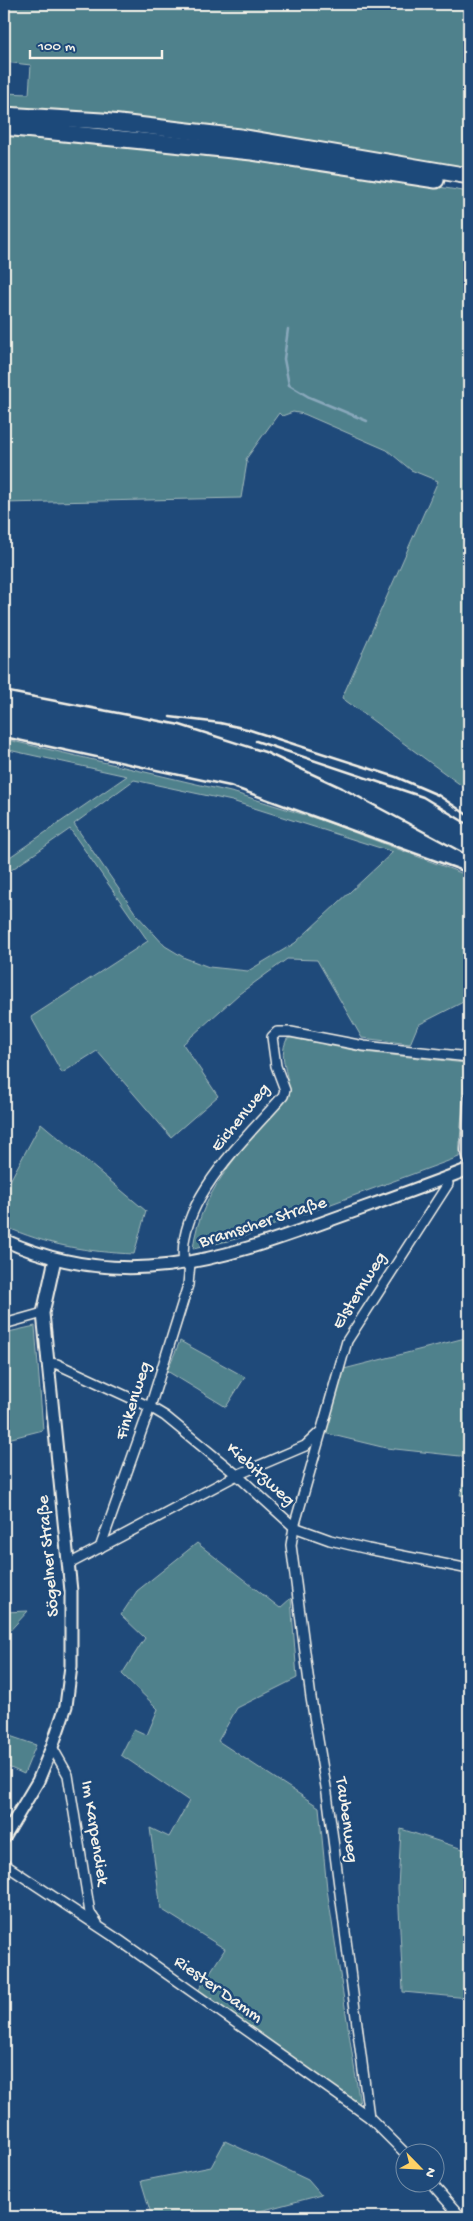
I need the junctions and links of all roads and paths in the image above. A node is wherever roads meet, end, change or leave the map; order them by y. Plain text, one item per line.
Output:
1 (4, 115) edge
2 (4, 127) edge
3 (469, 176) edge
4 (469, 186) edge
5 (469, 1057) edge
6 (469, 1097) edge
7 (469, 1161) edge
8 (469, 1169) edge
9 (447, 1177) junction
10 (4, 1240) edge
11 (55, 1259) junction
12 (187, 1264) junction
13 (43, 1313) junction
14 (4, 1324) edge
15 (48, 1363) junction
16 (150, 1407) junction
17 (321, 1432) junction
18 (238, 1475) junction
19 (294, 1527) junction
20 (100, 1548) junction
21 (69, 1564) junction
22 (469, 1569) edge
23 (52, 1748) junction
24 (4, 1838) edge
25 (4, 1864) edge
26 (98, 1926) junction
27 (369, 2117) junction
28 (396, 2144) edge
29 (441, 2194) edge
30 (461, 2217) edge

1 - 3 highway
2 - 4 highway
5 - 12 street, Eichenweg
6 - 7 street
8 - 9 street, Bramscher Straße
9 - 12 street, Bramscher Straße
9 - 17 street, Elsternweg
10 - 11 street, Bramscher Straße
11 - 12 street, Bramscher Straße
11 - 13 street, Sögelner Straße
12 - 16 street, Finkenweg
13 - 14 street
13 - 15 street, Sögelner Straße
15 - 16 street, Kiebitzweg
15 - 21 street, Sögelner Straße
16 - 18 street, Kiebitzweg
16 - 20 street, Finkenweg
17 - 18 street
17 - 19 street, Elsternweg
18 - 19 street, Kiebitzweg
18 - 20 street
19 - 22 street, Kiebitzweg
19 - 27 street, Taubenweg
20 - 21 street
21 - 23 street, Sögelner Straße
23 - 24 street, Sögelner Straße
23 - 26 street, Im Karpendiek
25 - 26 street, Riester Damm
26 - 27 street, Riester Damm
27 - 28 street, Riester Damm
29 - 30 street

